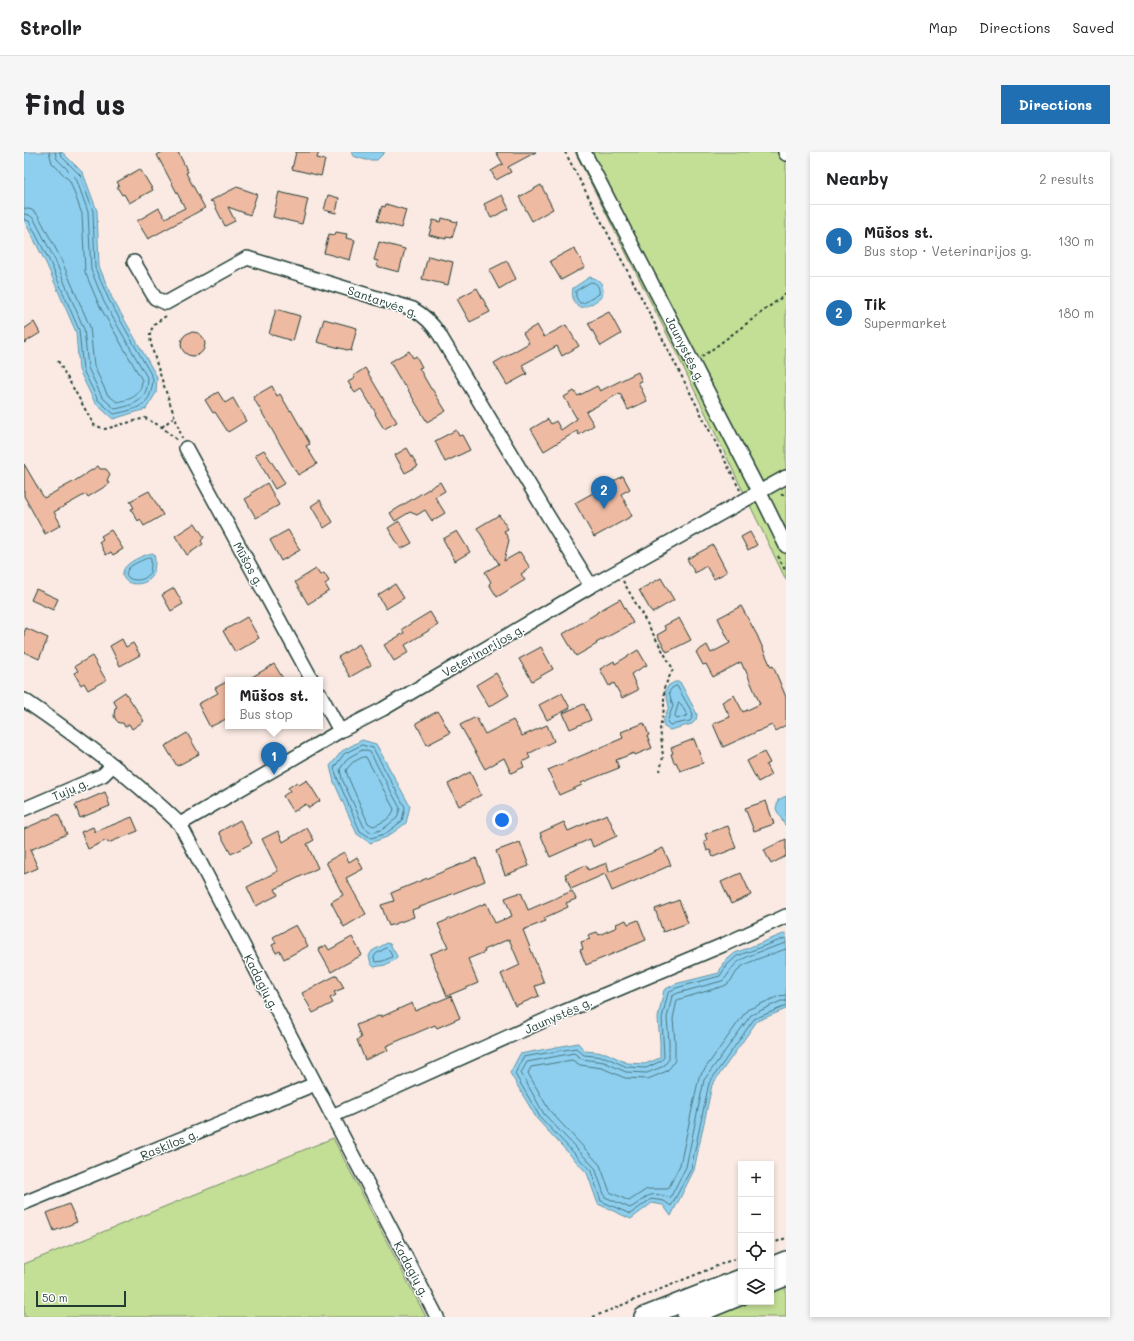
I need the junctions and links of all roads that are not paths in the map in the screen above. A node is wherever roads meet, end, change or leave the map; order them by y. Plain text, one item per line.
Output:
1 (584, 152) edge
2 (134, 262) dead end
3 (186, 448) road end
4 (786, 477) edge
5 (760, 491) junction
6 (781, 549) edge
7 (591, 586) junction
8 (310, 677) edge
9 (24, 700) edge
10 (323, 700) edge
11 (340, 731) junction
12 (113, 765) junction
13 (24, 809) edge
14 (180, 824) junction
15 (786, 916) edge
16 (315, 1084) junction
17 (332, 1116) junction
18 (24, 1204) edge
19 (786, 1261) edge
20 (774, 1266) edge
21 (786, 1276) edge
22 (738, 1280) edge
23 (774, 1281) edge
24 (738, 1296) edge
25 (437, 1317) edge
26 (644, 1317) edge
27 (687, 1317) edge

1 - 5 street, Jaunystės g.
2 - 7 street, Santarvės g.
3 - 8 street, Mūšos g.
4 - 5 street, Veterinarijos g.
5 - 6 street, Jaunystės g.
5 - 7 street, Veterinarijos g.
7 - 11 street, Veterinarijos g.
9 - 12 street, Kadagių g.
10 - 11 street
11 - 14 street, Veterinarijos g.
12 - 13 street, Tujų g.
12 - 14 street, Kadagių g.
14 - 16 street, Kadagių g.
15 - 17 street, Jaunystės g.
16 - 17 street, Kadagių g.
16 - 18 street, Raskilos g.
17 - 25 street, Kadagių g.
19 - 20 highway
21 - 23 highway
22 - 26 highway
24 - 27 highway

